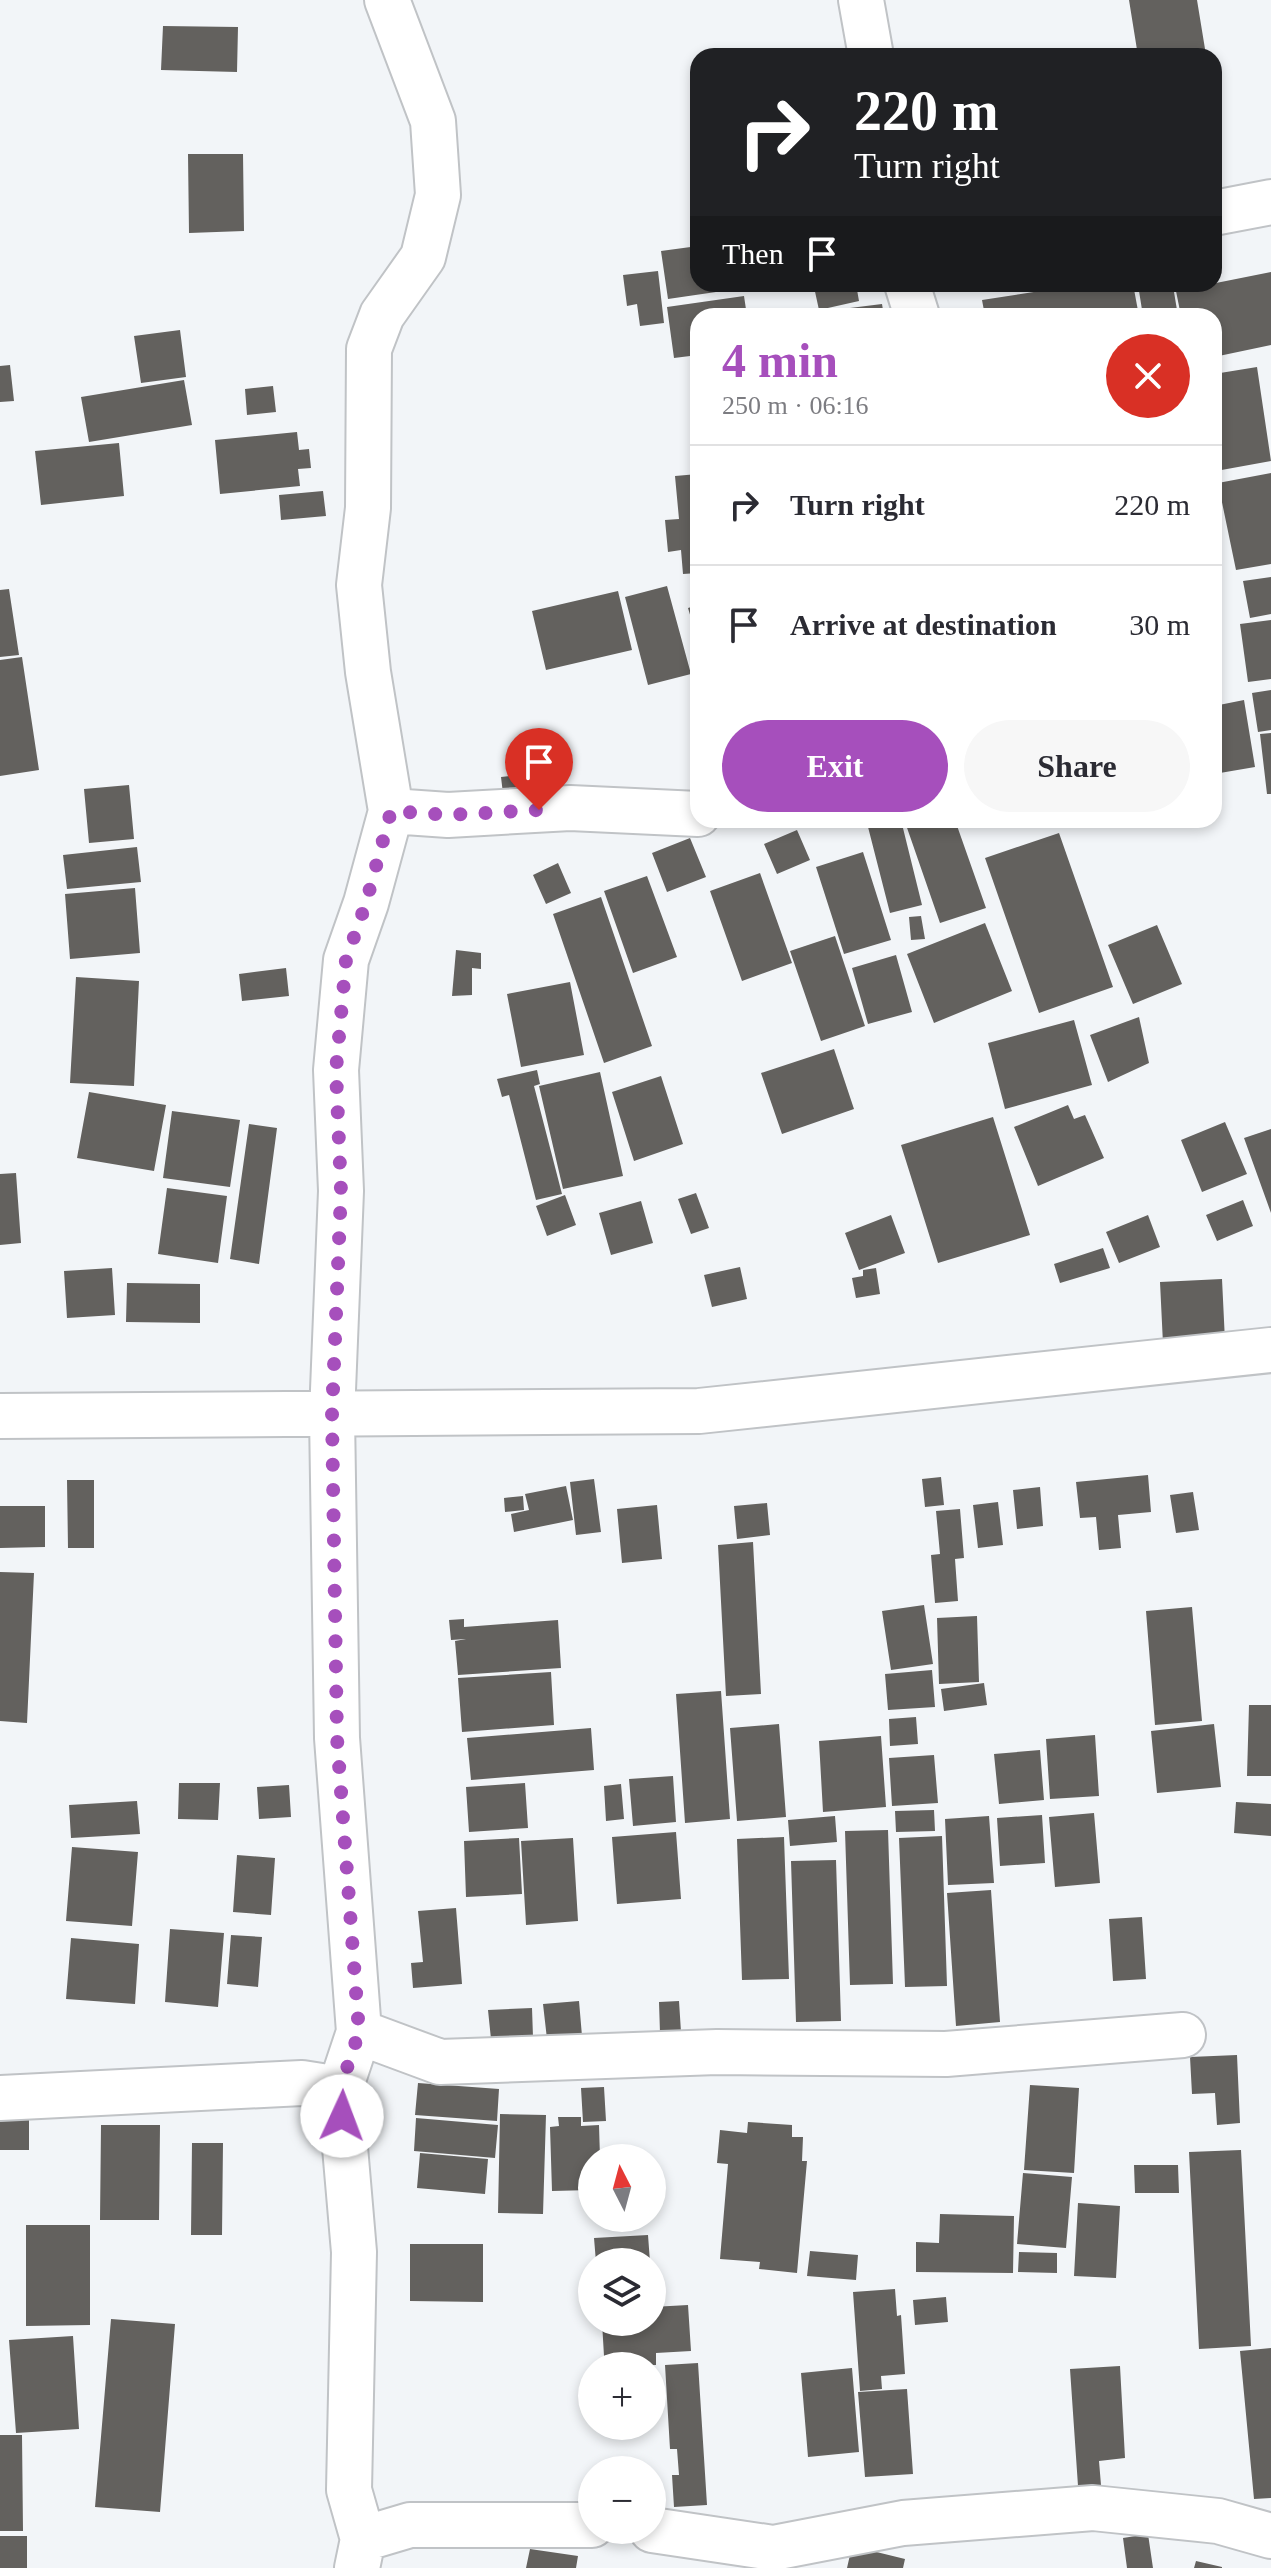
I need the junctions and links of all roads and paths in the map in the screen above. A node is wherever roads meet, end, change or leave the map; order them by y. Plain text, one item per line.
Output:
1 (387, 0) edge
2 (861, 0) edge
3 (870, 48) edge
4 (1271, 202) edge
5 (1222, 211) edge
6 (391, 811) junction
7 (690, 814) edge
8 (1271, 1350) edge
9 (332, 1415) junction
10 (0, 1416) edge
11 (359, 2032) junction
12 (1183, 2035) dead end
13 (340, 2089) junction
14 (0, 2098) edge
15 (578, 2525) edge
16 (666, 2533) edge
17 (1271, 2536) edge
18 (360, 2554) edge
19 (771, 2558) edge

1 - 6 street
2 - 3 street
4 - 5 street
6 - 7 street
6 - 9 street
8 - 9 street
9 - 10 street
9 - 11 street
11 - 12 street
11 - 13 street
13 - 14 street
13 - 18 street
15 - 18 street
16 - 19 street
17 - 19 street

